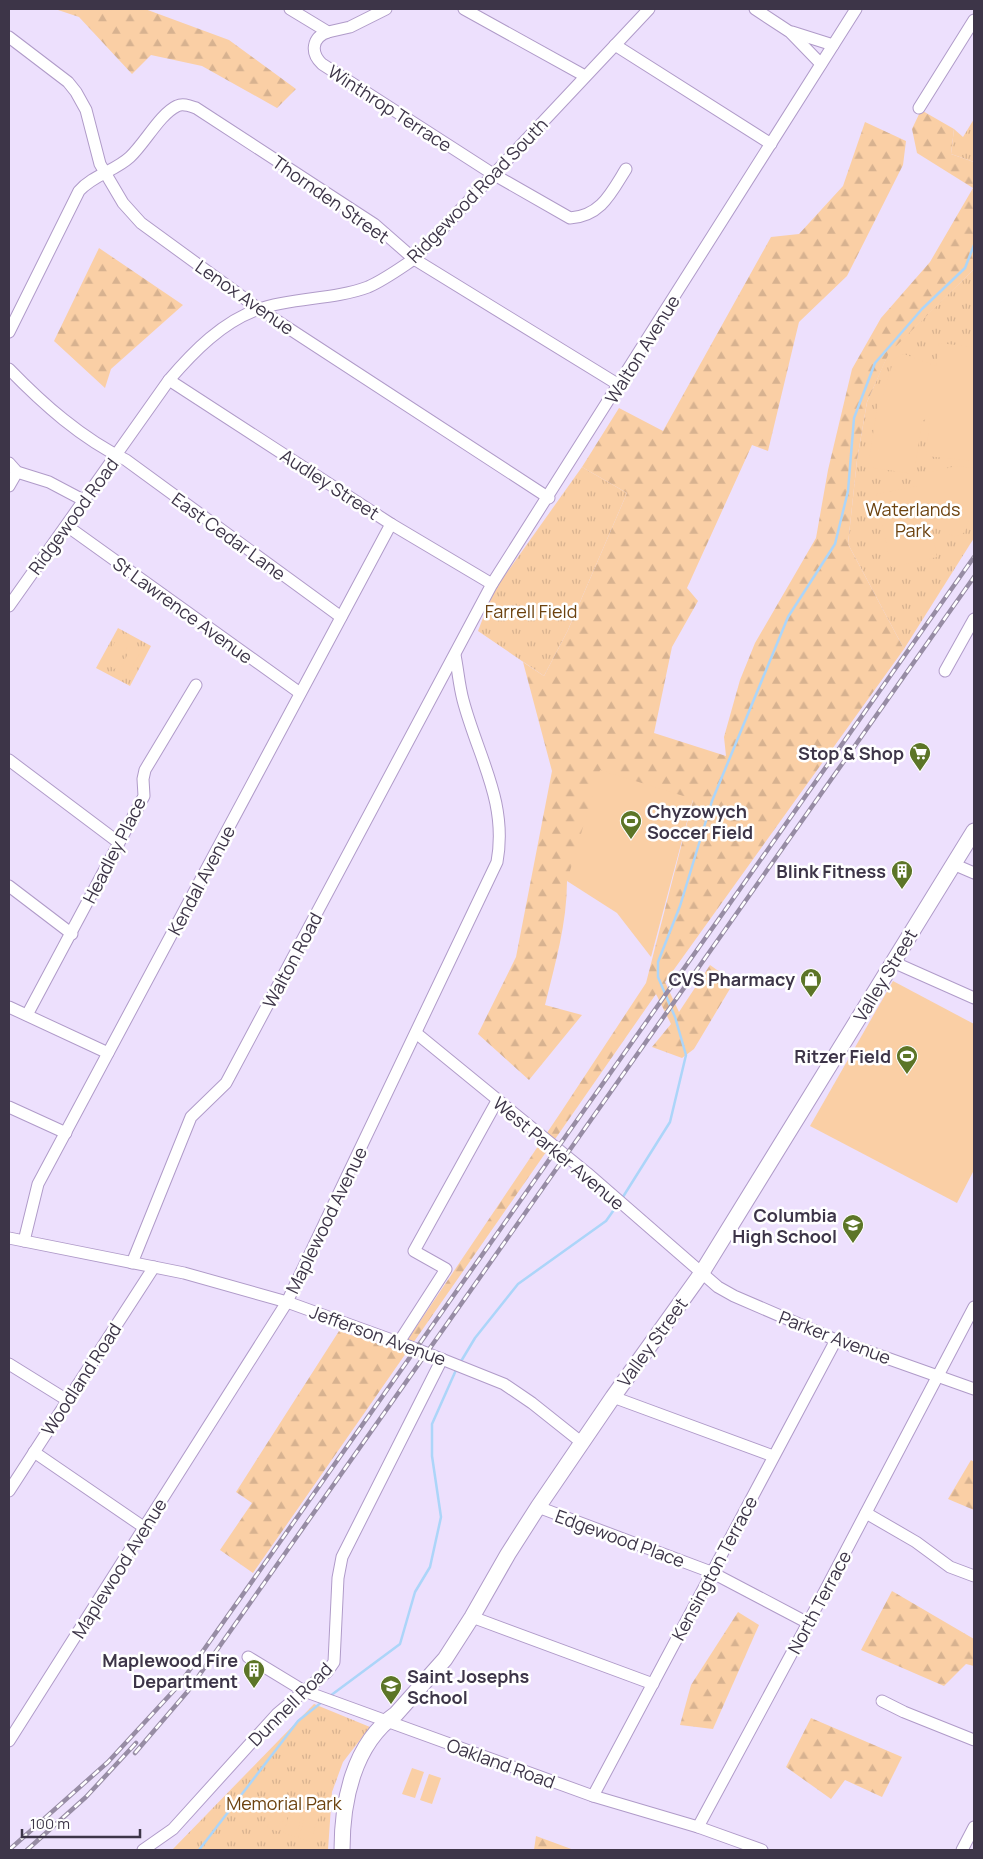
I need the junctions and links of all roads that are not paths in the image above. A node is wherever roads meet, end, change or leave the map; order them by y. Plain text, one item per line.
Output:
1 (290, 9) edge
2 (386, 9) edge
3 (464, 9) edge
4 (649, 9) edge
5 (755, 9) edge
6 (856, 9) edge
7 (770, 12) edge
8 (974, 20) edge
9 (328, 32) junction
10 (790, 32) junction
11 (9, 37) edge
12 (615, 45) junction
13 (833, 45) junction
14 (821, 64) junction
15 (585, 76) junction
16 (919, 108) dead end
17 (771, 144) junction
18 (626, 169) dead end
19 (104, 174) junction
20 (493, 174) junction
21 (414, 259) junction
22 (259, 309) junction
23 (9, 332) edge
24 (9, 368) edge
25 (169, 380) junction
26 (619, 385) junction
27 (137, 426) joint
28 (117, 455) junction
29 (9, 463) edge
30 (17, 472) junction
31 (9, 486) edge
32 (549, 498) junction
33 (84, 500) junction
34 (392, 524) junction
35 (67, 526) junction
36 (492, 584) junction
37 (9, 606) edge
38 (341, 617) junction
39 (974, 618) edge
40 (456, 655) junction
41 (945, 671) dead end
42 (196, 685) dead end
43 (300, 694) junction
44 (9, 760) edge
45 (974, 831) edge
46 (118, 842) junction
47 (953, 864) junction
48 (974, 873) edge
49 (9, 886) edge
50 (72, 934) junction
51 (893, 962) junction
52 (974, 998) edge
53 (9, 1007) edge
54 (27, 1016) junction
55 (416, 1033) junction
56 (108, 1053) junction
57 (497, 1101) junction
58 (9, 1107) edge
59 (66, 1133) junction
60 (9, 1238) edge
61 (24, 1241) junction
62 (132, 1263) junction
63 (154, 1267) junction
64 (702, 1274) junction
65 (287, 1302) junction
66 (974, 1307) edge
67 (836, 1340) junction
68 (399, 1342) junction
69 (442, 1359) junction
70 (9, 1364) edge
71 (938, 1376) junction
72 (974, 1389) edge
73 (613, 1397) junction
74 (67, 1400) junction
75 (581, 1442) junction
76 (34, 1452) junction
77 (773, 1456) junction
78 (9, 1491) edge
79 (538, 1507) junction
80 (866, 1513) junction
81 (145, 1528) junction
82 (711, 1572) junction
83 (974, 1576) edge
84 (472, 1617) junction
85 (808, 1623) junction
86 (248, 1657) dead end
87 (653, 1684) junction
88 (309, 1693) junction
89 (882, 1700) dead end
90 (386, 1721) junction
91 (974, 1740) edge
92 (9, 1741) edge
93 (593, 1796) junction
94 (974, 1826) edge
95 (698, 1827) junction
96 (143, 1850) edge
97 (342, 1850) edge
98 (762, 1850) edge
99 (962, 1850) edge

1 - 9 street
2 - 9 street
3 - 15 street
4 - 12 street, Ridgewood Road South
5 - 7 street
6 - 13 street, Walton Avenue
7 - 10 street
8 - 16 street
9 - 20 street, Winthrop Terrace
10 - 13 street
10 - 14 street
11 - 19 street, Lenox Avenue
12 - 15 street, Ridgewood Road South
12 - 17 street
13 - 14 street, Walton Avenue
14 - 17 street, Walton Avenue
15 - 20 street, Ridgewood Road South
17 - 26 street, Walton Avenue
18 - 20 street
19 - 21 street, Thornden Street
19 - 22 street, Lenox Avenue
19 - 23 street
20 - 21 street, Ridgewood Road South
21 - 22 street, Ridgewood Road South
21 - 26 street, Thornden Street
22 - 25 street, Ridgewood Road South
22 - 32 street, Lenox Avenue
24 - 28 street, East Cedar Lane
25 - 27 street, Ridgewood Road South
25 - 34 street, Audley Street
26 - 32 street, Walton Avenue
27 - 28 street, Ridgewood Road
28 - 33 street, Ridgewood Road
28 - 38 street, East Cedar Lane
29 - 30 street
30 - 31 street
30 - 33 street
32 - 36 street, Walton Avenue
33 - 35 street, Ridgewood Road
34 - 36 street, Audley Street
34 - 38 street, Kendal Avenue
35 - 37 street, Ridgewood Road
35 - 43 street, St Lawrence Avenue
36 - 40 street, Walton Avenue
38 - 43 street, Kendal Avenue
39 - 41 street
40 - 55 street, Maplewood Avenue
40 - 62 street, Walton Road
42 - 46 street, Headley Place
43 - 56 street, Kendal Avenue
44 - 46 street
45 - 47 main road, Valley Street
46 - 50 street, Headley Place
47 - 48 street
47 - 51 main road, Valley Street
49 - 50 street
50 - 54 street, Headley Place
51 - 52 street
51 - 64 main road, Valley Street
53 - 54 street
54 - 56 street
55 - 57 street, West Parker Avenue
55 - 65 street, Maplewood Avenue
56 - 59 street, Kendal Avenue
57 - 64 street, West Parker Avenue
57 - 68 street
58 - 59 street
59 - 61 street, Kendal Avenue
60 - 61 street, Jefferson Avenue
61 - 62 street, Jefferson Avenue
62 - 63 street, Jefferson Avenue
63 - 65 street, Jefferson Avenue
63 - 74 street, Woodland Road
64 - 67 street, Parker Avenue
64 - 73 main road, Valley Street
65 - 68 street, Jefferson Avenue
65 - 81 street, Maplewood Avenue
66 - 71 street, North Terrace
67 - 71 street, Parker Avenue
67 - 77 street, Kensington Terrace
68 - 69 street, Jefferson Avenue
69 - 75 street, Jefferson Avenue
69 - 88 street, Dunnell Road
70 - 74 street
71 - 72 street, Parker Avenue
71 - 80 street, North Terrace
73 - 75 main road, Valley Street
73 - 77 street
74 - 76 street, Woodland Road
75 - 79 main road, Valley Street
76 - 78 street, Woodland Road
76 - 81 street
77 - 82 street, Kensington Terrace
79 - 82 street, Edgewood Place
79 - 84 main road, Valley Street
80 - 83 street
80 - 85 street, North Terrace
81 - 92 street, Maplewood Avenue
82 - 85 street, Edgewood Place
82 - 87 street, Kensington Terrace
84 - 87 street
84 - 90 main road, Valley Street
85 - 95 street, North Terrace
86 - 88 street, Oakland Road
87 - 93 street, Kensington Terrace
88 - 90 street, Oakland Road
88 - 96 street, Dunnell Road
89 - 91 street
90 - 93 street, Oakland Road
90 - 97 main road, Valley Street
93 - 95 street, Oakland Road
94 - 99 street
95 - 98 street, Oakland Road

